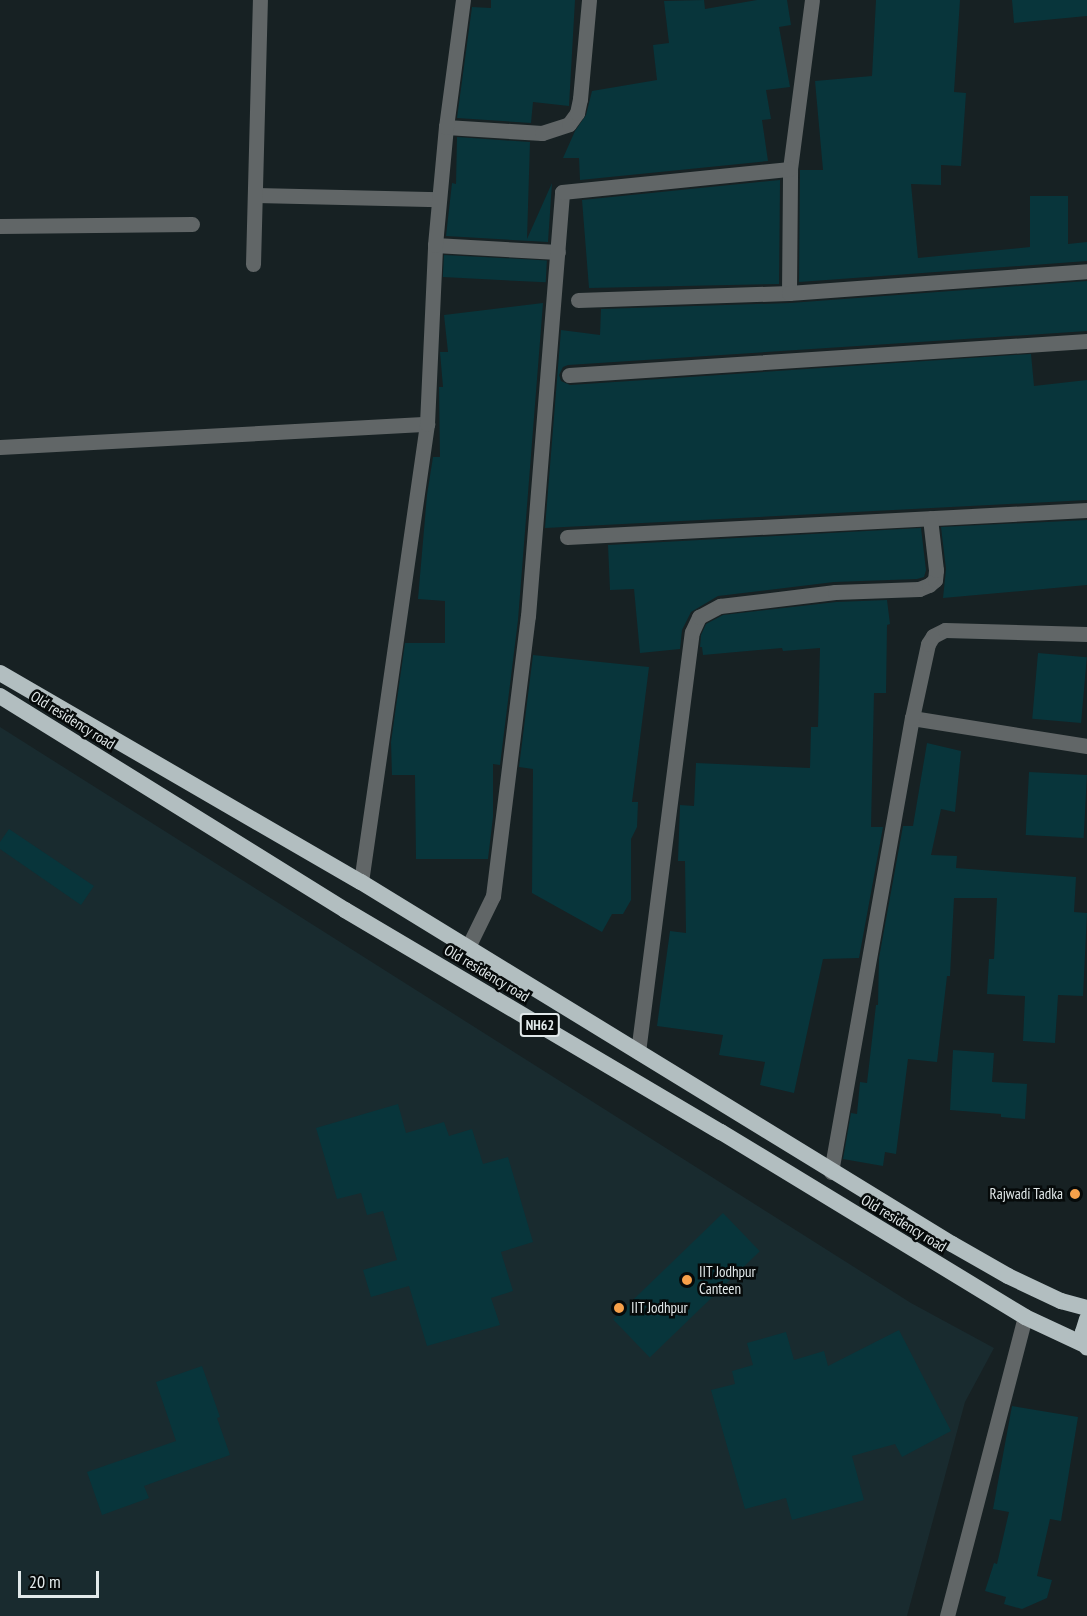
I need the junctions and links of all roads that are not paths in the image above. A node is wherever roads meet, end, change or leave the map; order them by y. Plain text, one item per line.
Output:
1 (260, 0) edge
2 (463, 0) edge
3 (589, 0) edge
4 (812, 0) edge
5 (446, 127) junction
6 (790, 169) junction
7 (256, 195) junction
8 (439, 198) junction
9 (192, 224) dead end
10 (0, 226) edge
11 (435, 245) junction
12 (558, 252) junction
13 (253, 264) dead end
14 (1087, 271) edge
15 (789, 293) junction
16 (578, 300) dead end
17 (1087, 341) edge
18 (568, 375) dead end
19 (427, 424) junction
20 (0, 447) edge
21 (1087, 510) edge
22 (930, 518) junction
23 (567, 537) dead end
24 (1087, 634) edge
25 (0, 673) edge
26 (0, 696) edge
27 (912, 718) junction
28 (1087, 746) edge
29 (361, 882) junction
30 (468, 947) junction
31 (638, 1052) junction
32 (831, 1172) junction
33 (1087, 1308) edge
34 (1025, 1317) junction
35 (1087, 1319) edge
36 (1086, 1347) edge
37 (946, 1616) edge

1 - 7 street
2 - 5 street
3 - 5 street
4 - 6 street
5 - 8 street
6 - 12 street
6 - 15 street
7 - 8 street
7 - 13 street
8 - 11 street
9 - 10 street
11 - 12 street
11 - 19 street
12 - 30 street
14 - 15 street
15 - 16 street
17 - 18 street
19 - 20 street
19 - 29 street
21 - 22 street
22 - 23 street
22 - 31 street
24 - 27 street
25 - 29 highway, Old residency road / NH62
26 - 34 highway, Old residency road / NH62
27 - 28 street
27 - 32 street
29 - 30 highway, Old residency road / NH62
30 - 31 highway, Old residency road / NH62
31 - 32 highway, Old residency road / NH62
32 - 33 highway, Old residency road / NH62
34 - 36 highway, Old residency road / NH62
34 - 37 street
35 - 36 highway, NH62

